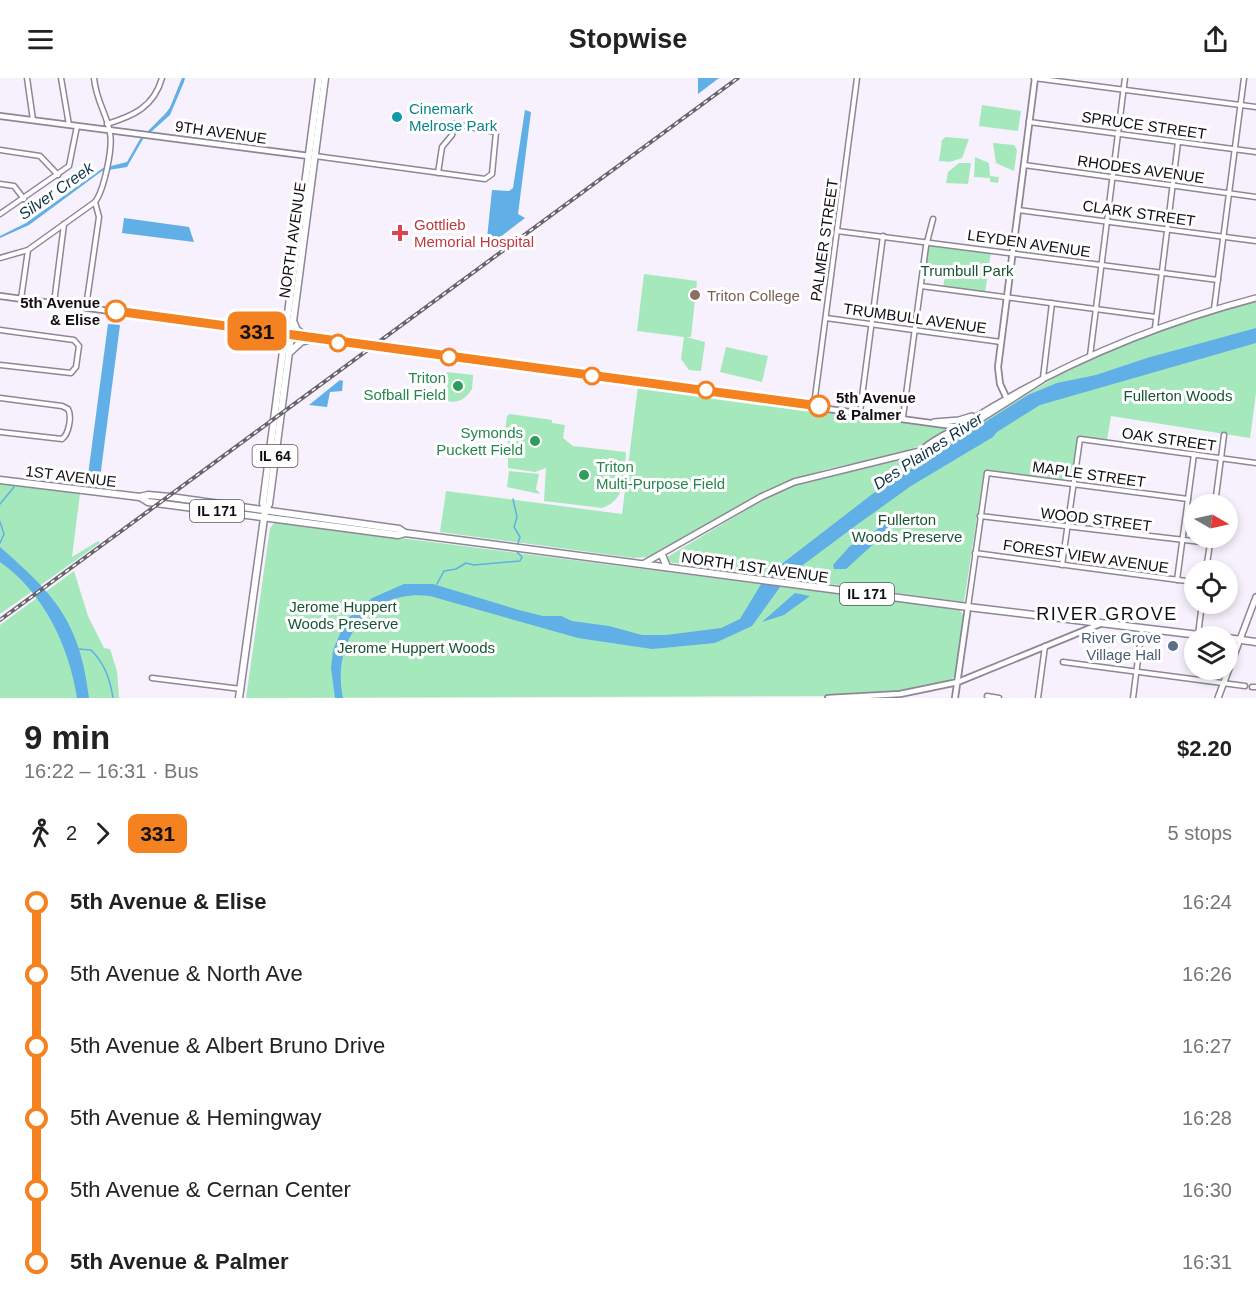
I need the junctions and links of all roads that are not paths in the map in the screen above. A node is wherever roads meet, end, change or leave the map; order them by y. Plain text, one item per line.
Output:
1 (27, 78) edge
2 (61, 78) edge
3 (95, 78) edge
4 (162, 78) edge
5 (320, 78) edge
6 (325, 78) edge
7 (857, 78) edge
8 (1034, 78) edge
9 (1125, 78) edge
10 (1244, 78) edge
11 (1124, 90) junction
12 (137, 104) dead end
13 (1240, 105) junction
14 (1256, 107) edge
15 (141, 110) junction
16 (0, 116) edge
17 (33, 120) junction
18 (1029, 122) junction
19 (69, 124) junction
20 (77, 126) junction
21 (108, 127) junction
22 (1118, 133) junction
23 (1178, 141) junction
24 (1235, 149) junction
25 (0, 150) edge
26 (1256, 152) edge
27 (312, 156) junction
28 (1024, 165) junction
29 (438, 173) junction
30 (58, 175) junction
31 (1113, 177) junction
32 (0, 184) edge
33 (1173, 185) junction
34 (1229, 193) junction
35 (1256, 197) edge
36 (24, 199) junction
37 (95, 202) junction
38 (1018, 210) junction
39 (0, 214) edge
40 (933, 219) dead end
41 (1107, 221) junction
42 (64, 224) junction
43 (1167, 229) junction
44 (837, 231) junction
45 (883, 236) junction
46 (1223, 237) junction
47 (1256, 241) edge
48 (927, 242) junction
49 (28, 250) junction
50 (1012, 253) junction
51 (0, 258) edge
52 (1101, 265) junction
53 (1162, 273) junction
54 (1218, 280) junction
55 (921, 286) junction
56 (0, 296) edge
57 (1007, 298) junction
58 (1256, 298) edge
59 (21, 299) junction
60 (54, 303) junction
61 (1052, 303) junction
62 (86, 307) junction
63 (1096, 309) junction
64 (1214, 309) junction
65 (1156, 317) junction
66 (826, 318) junction
67 (290, 319) junction
68 (871, 325) junction
69 (1155, 328) junction
70 (0, 330) edge
71 (915, 330) junction
72 (272, 333) junction
73 (288, 336) junction
74 (311, 339) junction
75 (1001, 342) junction
76 (289, 354) junction
77 (1090, 356) junction
78 (282, 359) junction
79 (0, 365) edge
80 (1043, 380) junction
81 (0, 398) edge
82 (1007, 400) junction
83 (814, 405) junction
84 (860, 412) junction
85 (982, 412) junction
86 (903, 417) junction
87 (934, 422) junction
88 (960, 426) junction
89 (968, 428) junction
90 (0, 432) edge
91 (1224, 435) dead end
92 (923, 449) junction
93 (1194, 454) junction
94 (1221, 458) junction
95 (1256, 463) edge
96 (0, 480) edge
97 (1073, 484) junction
98 (1189, 494) edge
99 (1216, 494) edge
100 (1184, 498) edge
101 (265, 514) junction
102 (980, 516) junction
103 (1067, 527) junction
104 (1184, 527) edge
105 (1182, 541) junction
106 (975, 553) junction
107 (662, 555) junction
108 (643, 564) junction
109 (1062, 564) junction
110 (666, 567) junction
111 (1177, 580) junction
112 (1184, 581) edge
113 (1256, 597) edge
114 (968, 607) junction
115 (1101, 623) junction
116 (1142, 628) junction
117 (1184, 633) edge
118 (1239, 640) junction
119 (1256, 642) edge
120 (1045, 646) junction
121 (1063, 662) dead end
122 (1137, 672) junction
123 (152, 678) dead end
124 (958, 682) junction
125 (1224, 683) junction
126 (1245, 686) dead end
127 (241, 689) junction
128 (987, 696) dead end
129 (239, 698) edge
130 (828, 698) edge
131 (956, 698) edge
132 (999, 698) edge
133 (1038, 698) edge
134 (1133, 698) edge
135 (1218, 698) edge

1 - 17 street
2 - 19 street
3 - 21 street
4 - 15 street
5 - 27 main road, NORTH AVENUE / IL 64
6 - 27 main road, NORTH AVENUE / IL 64
7 - 44 street, PALMER STREET
8 - 11 street
8 - 18 street
9 - 11 street
10 - 13 street
11 - 13 street
11 - 22 street
12 - 15 street
13 - 14 street
13 - 24 street
15 - 21 street
16 - 17 street, 9TH AVENUE
17 - 19 street, 9TH AVENUE
18 - 22 street, SPRUCE STREET
18 - 28 street
19 - 20 street, 9TH AVENUE
20 - 21 street, 9TH AVENUE
20 - 30 street
21 - 27 street, 9TH AVENUE
21 - 37 street
22 - 23 street, SPRUCE STREET
22 - 31 street
23 - 24 street, SPRUCE STREET
23 - 33 street
24 - 26 street, SPRUCE STREET
24 - 34 street
25 - 30 street
27 - 29 street, 9TH AVENUE
27 - 67 main road, NORTH AVENUE / IL 64
28 - 31 street, RHODES AVENUE
28 - 38 street
29 - 29 street, 9TH AVENUE
30 - 36 street
31 - 33 street, RHODES AVENUE
31 - 41 street
32 - 36 street
33 - 34 street, RHODES AVENUE
33 - 43 street
34 - 35 street, RHODES AVENUE
34 - 46 street
36 - 39 street
37 - 42 street
37 - 62 street
38 - 41 street, CLARK STREET
38 - 50 street
40 - 48 street
41 - 43 street, CLARK STREET
41 - 52 street
42 - 49 street
42 - 60 street
43 - 46 street, CLARK STREET
43 - 53 street
44 - 45 street, LEYDEN AVENUE
44 - 66 street, PALMER STREET
45 - 48 street, LEYDEN AVENUE
45 - 68 street
46 - 47 street, CLARK STREET
46 - 54 street
48 - 50 street, LEYDEN AVENUE
48 - 55 street
49 - 51 street
49 - 59 street
50 - 52 street, LEYDEN AVENUE
50 - 57 street
52 - 53 street, LEYDEN AVENUE
52 - 63 street
53 - 54 street, LEYDEN AVENUE
53 - 65 street
54 - 64 street
55 - 57 street
55 - 71 street
56 - 59 street
57 - 61 street
57 - 75 street
58 - 64 main road
59 - 60 street
60 - 62 street
61 - 63 street
61 - 80 street
62 - 72 street
63 - 65 street
63 - 77 street
64 - 69 main road
65 - 69 street
66 - 68 street, TRUMBULL AVENUE
66 - 83 street, PALMER STREET
67 - 72 main road
67 - 73 main road, NORTH AVENUE / IL 64
67 - 74 main road
68 - 71 street, TRUMBULL AVENUE
68 - 84 street
69 - 77 main road
70 - 79 street
71 - 75 street, TRUMBULL AVENUE
71 - 86 street
72 - 73 street
72 - 78 main road
73 - 74 street
73 - 76 main road, NORTH AVENUE / IL 64
73 - 78 main road, NORTH AVENUE / IL 64
74 - 76 main road
74 - 83 street
75 - 82 street
76 - 101 main road, NORTH AVENUE / IL 64
77 - 80 main road
78 - 101 main road, NORTH AVENUE / IL 64
80 - 82 main road
81 - 90 street
82 - 85 main road
82 - 89 main road
83 - 84 street
84 - 86 street
85 - 87 main road
85 - 88 main road
86 - 87 street
87 - 88 street
88 - 89 street
88 - 92 main road
89 - 92 main road
91 - 94 street
92 - 107 main road
93 - 94 street, OAK STREET
93 - 97 street, OAK STREET
93 - 98 street
94 - 95 street, OAK STREET
94 - 99 street
96 - 101 main road, 1ST AVENUE / IL 171
97 - 100 street, MAPLE STREET
97 - 102 street, MAPLE STREET
97 - 103 street
101 - 108 main road, NORTH 1ST AVENUE / IL 171
101 - 127 main road, NORTH AVENUE / IL 64
102 - 103 street, WOOD STREET
102 - 106 street
103 - 105 street, WOOD STREET
103 - 109 street
104 - 105 street
105 - 111 street
106 - 109 street, FOREST VIEW AVENUE
106 - 114 street
107 - 108 main road
107 - 110 main road
108 - 110 main road, NORTH 1ST AVENUE / IL 171
109 - 111 street, FOREST VIEW AVENUE
110 - 114 main road, NORTH 1ST AVENUE / IL 171
111 - 112 street, FOREST VIEW AVENUE
113 - 118 main road
114 - 115 main road, NORTH 1ST AVENUE / IL 171
114 - 124 street
115 - 116 main road, IL 171
115 - 120 street
116 - 117 main road, IL 171
116 - 122 street
118 - 119 main road
118 - 125 main road
120 - 124 street
120 - 133 street
121 - 122 street
122 - 125 street
122 - 134 street
123 - 127 street
124 - 130 street
124 - 131 street
125 - 126 street
125 - 135 main road
127 - 129 main road, NORTH AVENUE / IL 64
128 - 132 street

